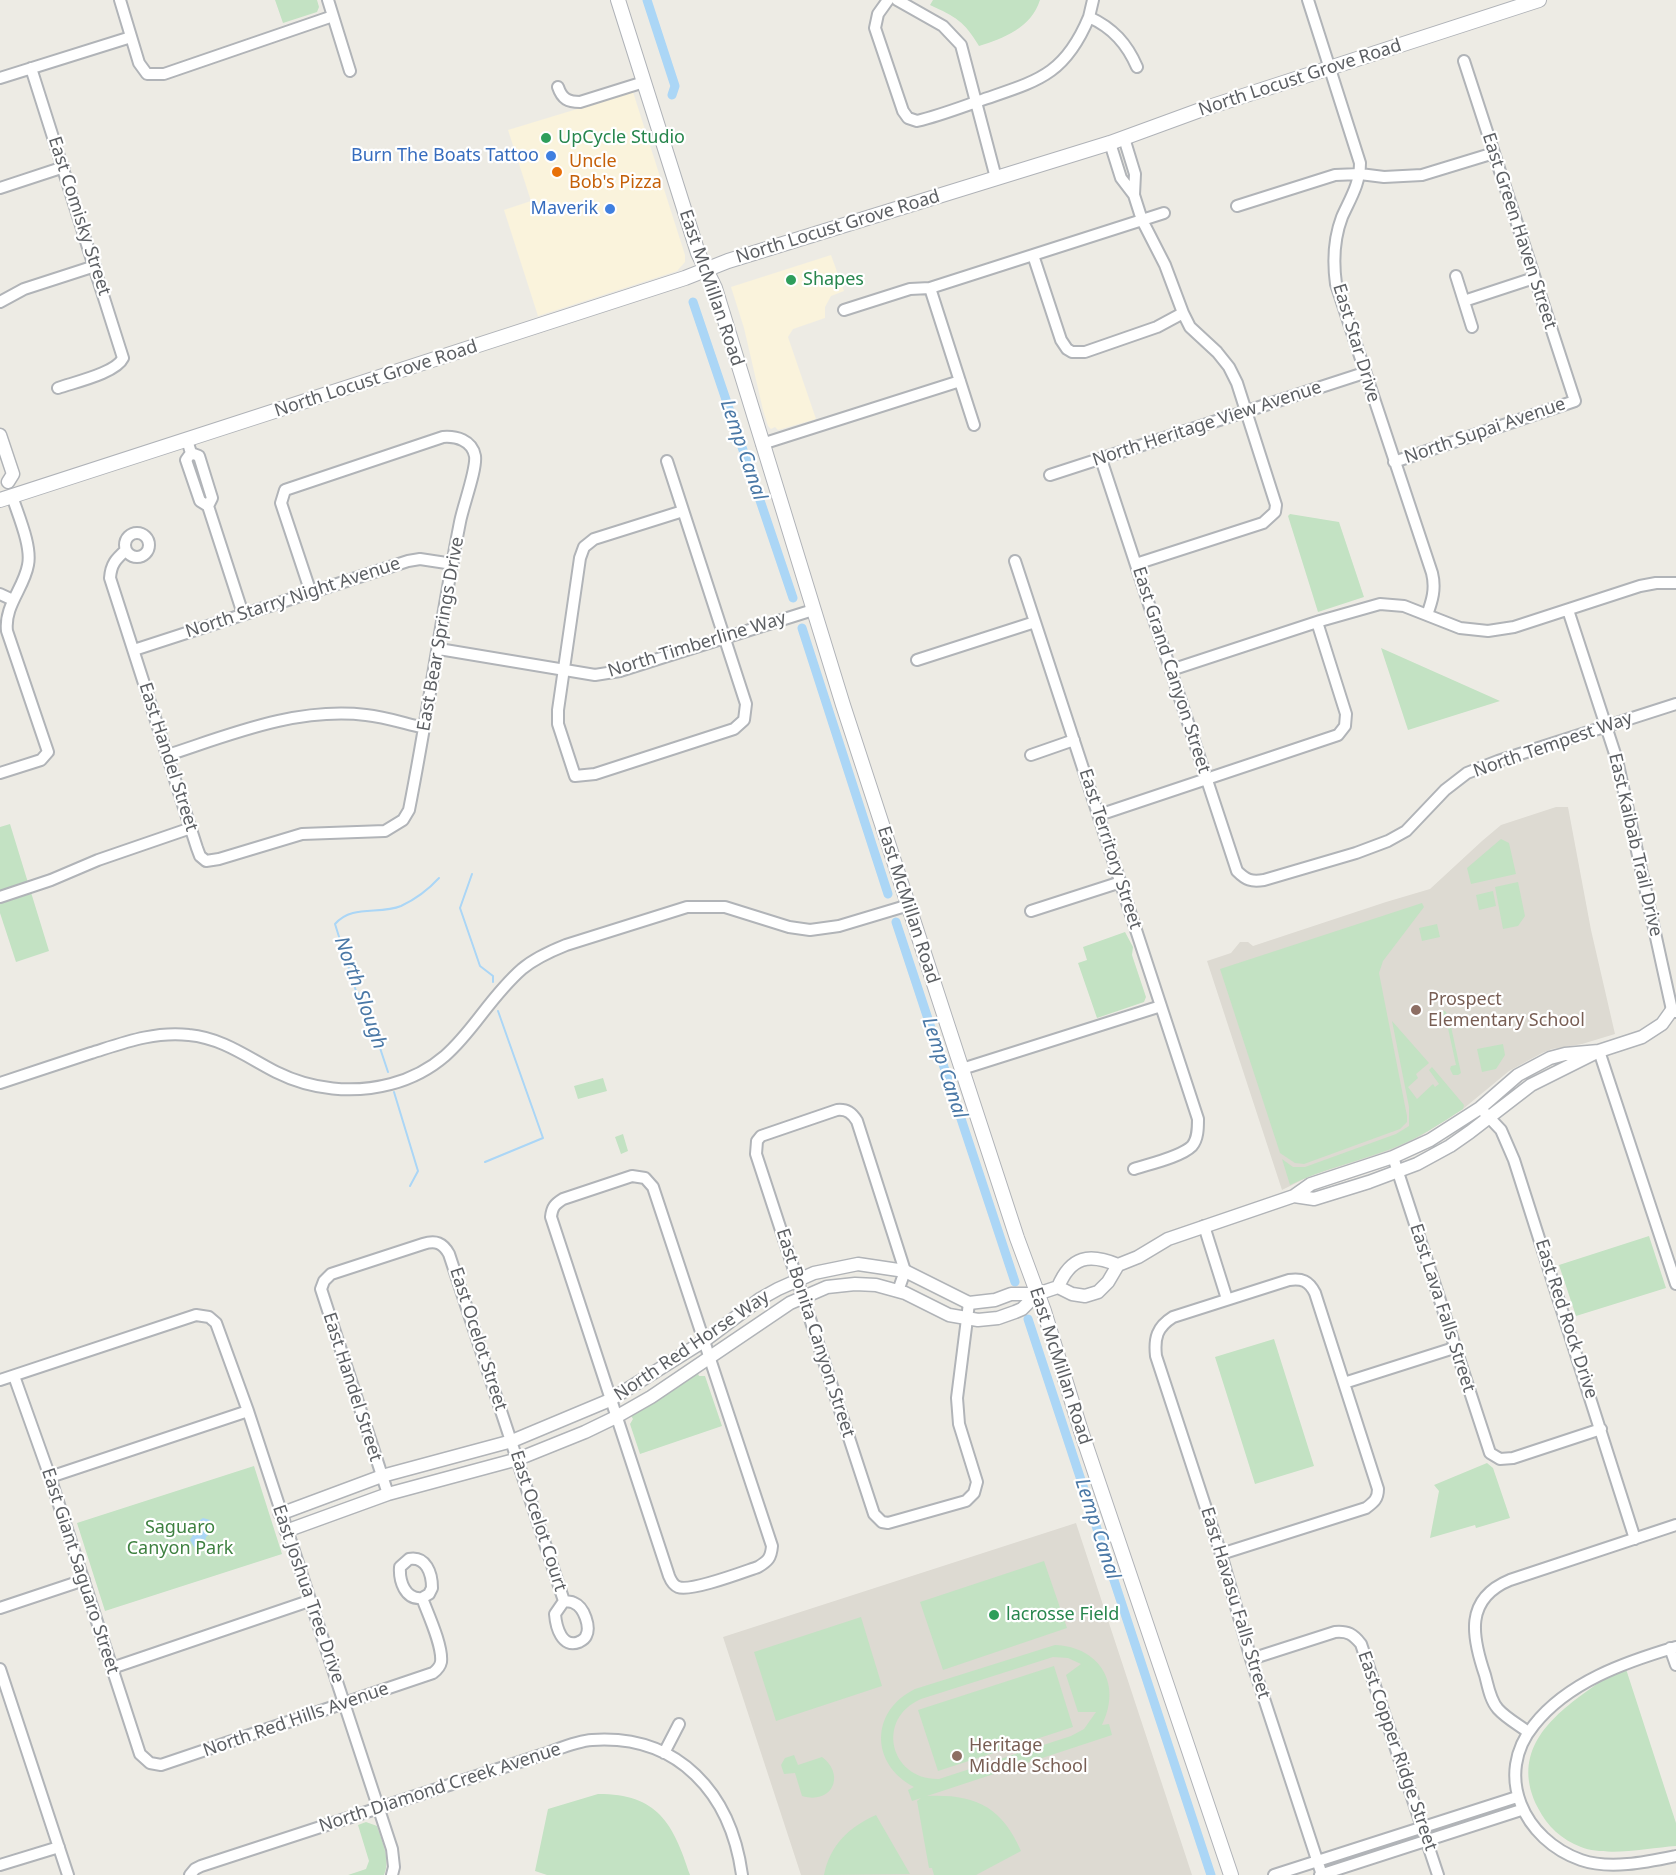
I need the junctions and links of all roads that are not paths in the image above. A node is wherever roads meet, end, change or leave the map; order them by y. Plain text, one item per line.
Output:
1 (120, 0) edge
2 (328, 0) edge
3 (618, 0) edge
4 (888, 0) edge
5 (897, 0) edge
6 (1094, 0) edge
7 (1308, 0) edge
8 (1539, 0) edge
9 (333, 16) junction
10 (1089, 17) junction
11 (131, 37) junction
12 (1464, 61) dead end
13 (1137, 67) dead end
14 (31, 68) junction
15 (1331, 68) junction
16 (350, 71) dead end
17 (0, 78) edge
18 (644, 82) junction
19 (558, 87) dead end
20 (976, 102) junction
21 (1124, 138) junction
22 (1110, 143) junction
23 (1494, 153) junction
24 (64, 167) junction
25 (1360, 174) junction
26 (996, 178) junction
27 (0, 188) edge
28 (1134, 195) junction
29 (1237, 206) dead end
30 (1164, 213) dead end
31 (1142, 220) junction
32 (1032, 255) junction
33 (95, 266) junction
34 (706, 269) junction
35 (1456, 276) dead end
36 (1534, 278) junction
37 (930, 288) junction
38 (0, 302) edge
39 (1464, 302) junction
40 (844, 310) dead end
41 (1183, 313) junction
42 (1472, 327) dead end
43 (1364, 373) junction
44 (960, 381) junction
45 (58, 388) dead end
46 (1575, 401) joint
47 (1247, 411) junction
48 (974, 425) dead end
49 (0, 435) edge
50 (762, 444) junction
51 (189, 447) junction
52 (1101, 459) junction
53 (667, 461) dead end
54 (1394, 462) junction
55 (1050, 475) dead end
56 (4, 480) edge
57 (6, 498) edge
58 (683, 511) junction
59 (126, 550) dead end
60 (1015, 561) dead end
61 (453, 564) junction
62 (1136, 564) junction
63 (1676, 583) edge
64 (311, 593) junction
65 (0, 594) edge
66 (13, 600) junction
67 (1569, 609) junction
68 (813, 610) junction
69 (243, 614) junction
70 (1426, 615) junction
71 (1035, 622) junction
72 (1317, 622) junction
73 (725, 637) junction
74 (439, 649) junction
75 (134, 650) junction
76 (917, 660) dead end
77 (563, 669) junction
78 (1171, 670) junction
79 (1676, 704) edge
80 (1606, 726) junction
81 (425, 728) junction
82 (1074, 740) junction
83 (168, 755) junction
84 (1031, 755) dead end
85 (0, 773) edge
86 (1207, 780) junction
87 (1099, 815) junction
88 (191, 828) junction
89 (206, 861) joint
90 (1244, 878) joint
91 (1120, 882) junction
92 (0, 897) edge
93 (909, 905) junction
94 (1031, 911) dead end
95 (1161, 1006) junction
96 (1674, 1011) edge
97 (1599, 1051) junction
98 (962, 1069) junction
99 (0, 1083) edge
100 (1480, 1108) junction
101 (1489, 1117) junction
102 (1394, 1157) junction
103 (1134, 1169) dead end
104 (1398, 1172) junction
105 (1294, 1196) junction
106 (1204, 1226) junction
107 (1118, 1265) junction
108 (905, 1271) junction
109 (797, 1280) junction
110 (324, 1281) joint
111 (1676, 1284) edge
112 (1058, 1287) junction
113 (898, 1291) junction
114 (1037, 1293) junction
115 (802, 1297) junction
116 (1227, 1299) junction
117 (969, 1303) junction
118 (967, 1319) junction
119 (704, 1341) junction
120 (1454, 1348) junction
121 (710, 1358) junction
122 (14, 1376) junction
123 (0, 1380) edge
124 (1344, 1383) junction
125 (610, 1400) junction
126 (248, 1411) junction
127 (616, 1418) junction
128 (1601, 1430) junction
129 (512, 1442) junction
130 (518, 1459) junction
131 (50, 1476) junction
132 (382, 1476) junction
133 (388, 1494) junction
134 (280, 1514) junction
135 (1676, 1525) edge
136 (286, 1532) junction
137 (1635, 1539) junction
138 (1221, 1554) junction
139 (84, 1580) junction
140 (422, 1598) dead end
141 (309, 1601) junction
142 (564, 1601) dead end
143 (0, 1608) edge
144 (1673, 1647) edge
145 (1251, 1659) junction
146 (1676, 1665) edge
147 (112, 1668) junction
148 (0, 1669) edge
149 (345, 1702) junction
150 (679, 1724) dead end
151 (1528, 1732) junction
152 (664, 1753) junction
153 (150, 1763) joint
154 (1517, 1797) junction
155 (379, 1807) junction
156 (1521, 1809) junction
157 (1422, 1827) junction
158 (1427, 1840) junction
159 (59, 1847) junction
160 (1676, 1856) edge
161 (1317, 1861) junction
162 (0, 1865) edge
163 (68, 1875) edge
164 (190, 1875) edge
165 (392, 1875) edge
166 (742, 1875) edge
167 (1231, 1875) edge
168 (1274, 1875) edge
169 (1321, 1875) edge
170 (1438, 1875) edge

1 - 11 street
2 - 9 street
3 - 18 main road, East McMillan Road
4 - 20 street
5 - 20 street
6 - 10 street
7 - 15 street, East Star Drive
8 - 15 main road, North Locust Grove Road
9 - 11 street
9 - 16 street
10 - 13 street
10 - 20 street
11 - 14 street
12 - 23 street, East Green Haven Street
14 - 17 street
14 - 24 street, East Comisky Street
15 - 21 main road, North Locust Grove Road
15 - 25 street, East Star Drive
18 - 19 street
18 - 34 main road, East McMillan Road
20 - 26 street
21 - 22 main road, North Locust Grove Road
21 - 28 street
22 - 26 main road, North Locust Grove Road
22 - 28 street
23 - 25 street
23 - 36 street, East Green Haven Street
24 - 27 street
24 - 33 street, East Comisky Street
25 - 29 street
25 - 43 street, East Star Drive
26 - 34 main road, North Locust Grove Road
28 - 31 street
30 - 31 street
31 - 32 street
31 - 41 street
32 - 37 street
32 - 41 street
33 - 38 street
33 - 45 street, East Comisky Street
34 - 50 main road, East McMillan Road
34 - 51 main road, North Locust Grove Road
35 - 39 street
36 - 39 street
36 - 46 street, East Green Haven Street
37 - 40 street
37 - 44 street
39 - 42 street
41 - 47 street
43 - 47 street, North Heritage View Avenue
43 - 54 street, East Star Drive
44 - 48 street
44 - 50 street
46 - 54 street, North Supai Avenue
47 - 52 street, North Heritage View Avenue
47 - 62 street
49 - 56 street
50 - 68 main road, East McMillan Road
51 - 57 main road, North Locust Grove Road
51 - 69 street
52 - 55 street, North Heritage View Avenue
52 - 62 street, East Grand Canyon Street
53 - 58 street
54 - 70 street, East Star Drive
56 - 57 street
57 - 66 street
58 - 73 street
58 - 77 street
59 - 75 street, East Handel Street
60 - 71 street, East Territory Street
61 - 64 street, North Starry Night Avenue
61 - 64 street, East Bear Springs Drive
61 - 74 street, East Bear Springs Drive
62 - 78 street, East Grand Canyon Street
63 - 67 street
64 - 69 street, North Starry Night Avenue
65 - 66 street
66 - 85 street
67 - 70 street
67 - 80 street, East Kaibab Trail Drive
68 - 73 street, North Timberline Way
68 - 93 main road, East McMillan Road
69 - 75 street, North Starry Night Avenue
70 - 72 street
71 - 76 street
71 - 82 street, East Territory Street
72 - 78 street
72 - 86 street
73 - 77 street, North Timberline Way
73 - 77 street
74 - 77 street, North Timberline Way
74 - 81 street, East Bear Springs Drive
75 - 83 street, East Handel Street
78 - 86 street, East Grand Canyon Street
79 - 80 street, North Tempest Way
80 - 90 street, North Tempest Way
80 - 96 street, East Kaibab Trail Drive
81 - 83 street
81 - 89 street, East Bear Springs Drive
82 - 84 street
82 - 87 street, East Territory Street
83 - 88 street, East Handel Street
86 - 87 street
86 - 90 street, East Grand Canyon Street
87 - 91 street, East Territory Street
88 - 89 street, East Handel Street
88 - 92 street
91 - 94 street
91 - 95 street, East Territory Street
93 - 98 main road, East McMillan Road
93 - 99 street
95 - 98 street
95 - 103 street, East Territory Street
96 - 97 street
97 - 100 street
97 - 101 street
97 - 111 street
98 - 114 main road, East McMillan Road
100 - 101 street, East Red Rock Drive
100 - 102 street
101 - 104 street
101 - 128 street, East Red Rock Drive
102 - 104 street, East Lava Falls Street
102 - 105 street
104 - 105 street
104 - 120 street, East Lava Falls Street
105 - 106 street
106 - 107 street
106 - 116 street
107 - 112 street
107 - 112 street
108 - 109 street, North Red Horse Way
108 - 109 street, East Bonita Canyon Street
108 - 113 street
108 - 117 street, North Red Horse Way
109 - 115 street, East Bonita Canyon Street
109 - 119 street, North Red Horse Way
110 - 129 street, East Ocelot Street
110 - 132 street, East Handel Street
112 - 114 street, North Red Horse Way
113 - 115 street, North Red Horse Way
113 - 118 street, North Red Horse Way
114 - 117 street, North Red Horse Way
114 - 118 street, North Red Horse Way
114 - 167 main road, East McMillan Road
115 - 118 street, East Bonita Canyon Street
115 - 121 street, North Red Horse Way
116 - 124 street
116 - 138 street, East Havasu Falls Street
117 - 118 street
119 - 121 street
119 - 125 street, North Red Horse Way
119 - 125 street
120 - 124 street
120 - 128 street, East Lava Falls Street
121 - 127 street, North Red Horse Way
121 - 127 street
122 - 123 street
122 - 126 street, East Joshua Tree Drive
122 - 131 street, East Giant Saguaro Street
124 - 138 street
125 - 127 street
125 - 129 street, North Red Horse Way
126 - 131 street
126 - 134 street, East Joshua Tree Drive
127 - 130 street, North Red Horse Way
128 - 137 street, East Red Rock Drive
129 - 130 street, East Ocelot Court
129 - 132 street, North Red Horse Way
130 - 133 street, North Red Horse Way
130 - 142 street, East Ocelot Court
131 - 139 street, East Giant Saguaro Street
132 - 133 street, East Handel Street
132 - 134 street, North Red Horse Way
133 - 136 street, North Red Horse Way
134 - 136 street, East Joshua Tree Drive
135 - 137 street
136 - 141 street, East Joshua Tree Drive
137 - 151 street
138 - 145 street, East Havasu Falls Street
139 - 143 street
139 - 147 street, East Giant Saguaro Street
140 - 149 street, North Red Hills Avenue
141 - 147 street
141 - 149 street, East Joshua Tree Drive
144 - 146 street
144 - 151 street
145 - 157 street, East Copper Ridge Street
145 - 161 street, East Havasu Falls Street
147 - 153 street, East Giant Saguaro Street
148 - 159 street
149 - 153 street, North Red Hills Avenue
149 - 155 street, East Joshua Tree Drive
150 - 152 street
151 - 154 street
152 - 155 street, North Diamond Creek Avenue
152 - 166 street, North Diamond Creek Avenue
154 - 156 street
154 - 157 street
155 - 164 street, North Diamond Creek Avenue
155 - 165 street, East Joshua Tree Drive
156 - 158 street
156 - 160 street
157 - 158 street, East Copper Ridge Street
157 - 161 street
158 - 169 street
158 - 170 street, East Copper Ridge Street
159 - 162 street
159 - 163 street
161 - 168 street
161 - 169 street, East Havasu Falls Street

